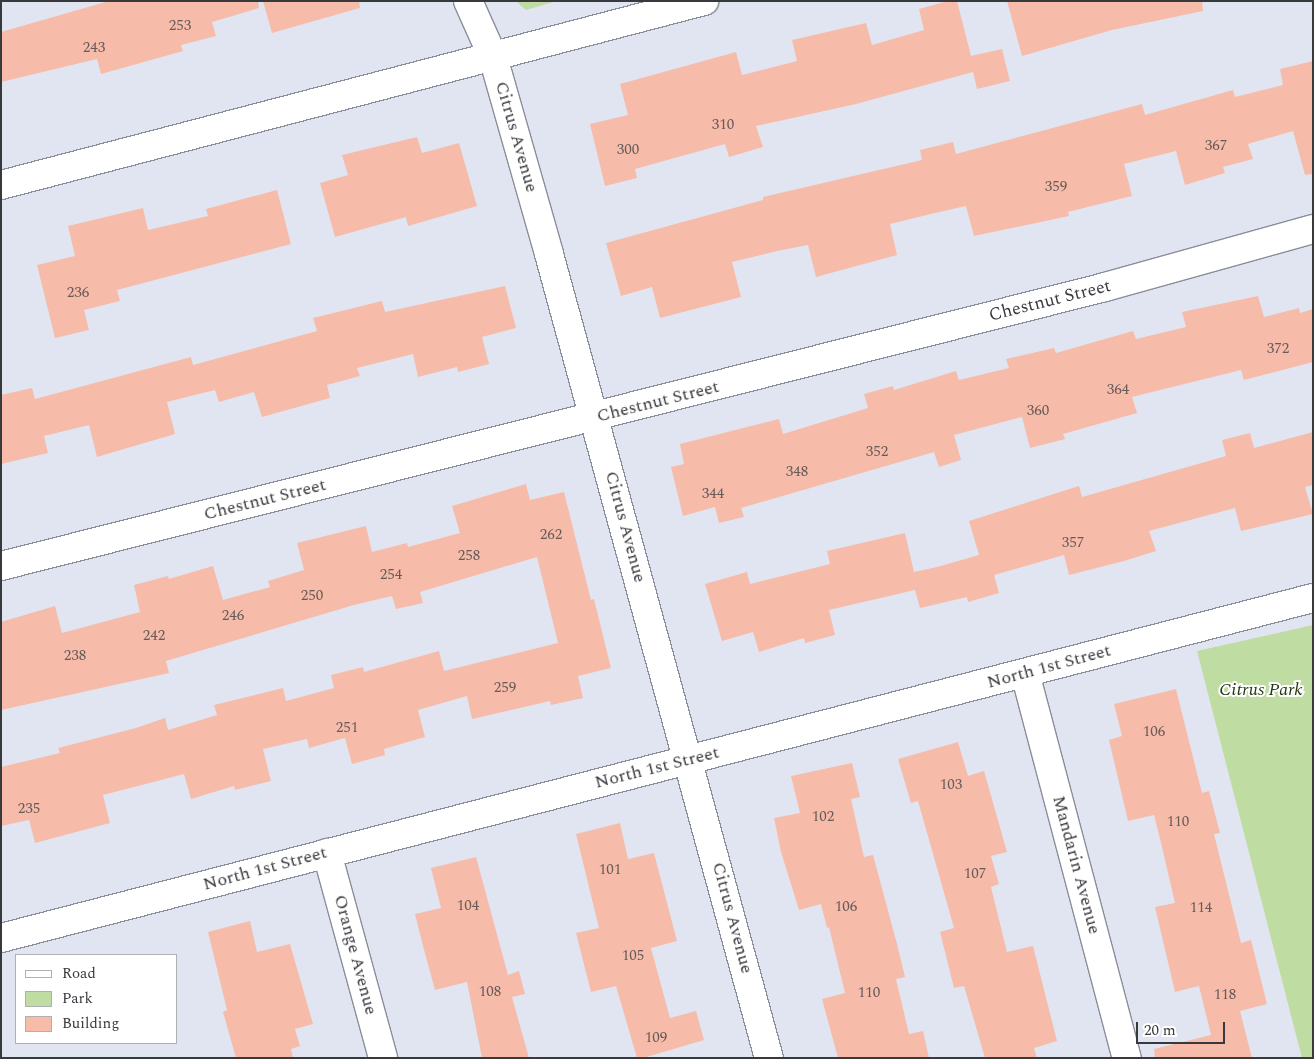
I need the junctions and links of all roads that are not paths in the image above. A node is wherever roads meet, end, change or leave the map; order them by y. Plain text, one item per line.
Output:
1 (468, 1) edge
2 (704, 1) edge
3 (492, 57) junction
4 (1, 185) edge
5 (1313, 229) edge
6 (595, 418) junction
7 (1, 566) edge
8 (1313, 598) edge
9 (1026, 673) junction
10 (690, 760) junction
11 (327, 853) junction
12 (1, 938) edge
13 (383, 1058) edge
14 (770, 1058) edge
15 (1127, 1058) edge

1 - 3 street, Citrus Avenue
2 - 3 street
3 - 4 street
3 - 6 street, Citrus Avenue
5 - 6 street, Chestnut Street
6 - 7 street, Chestnut Street
6 - 10 street, Citrus Avenue
8 - 9 street, North 1st Street
9 - 10 street, North 1st Street
9 - 15 street, Mandarin Avenue
10 - 11 street, North 1st Street
10 - 14 street, Citrus Avenue
11 - 12 street, North 1st Street
11 - 13 street, Orange Avenue

